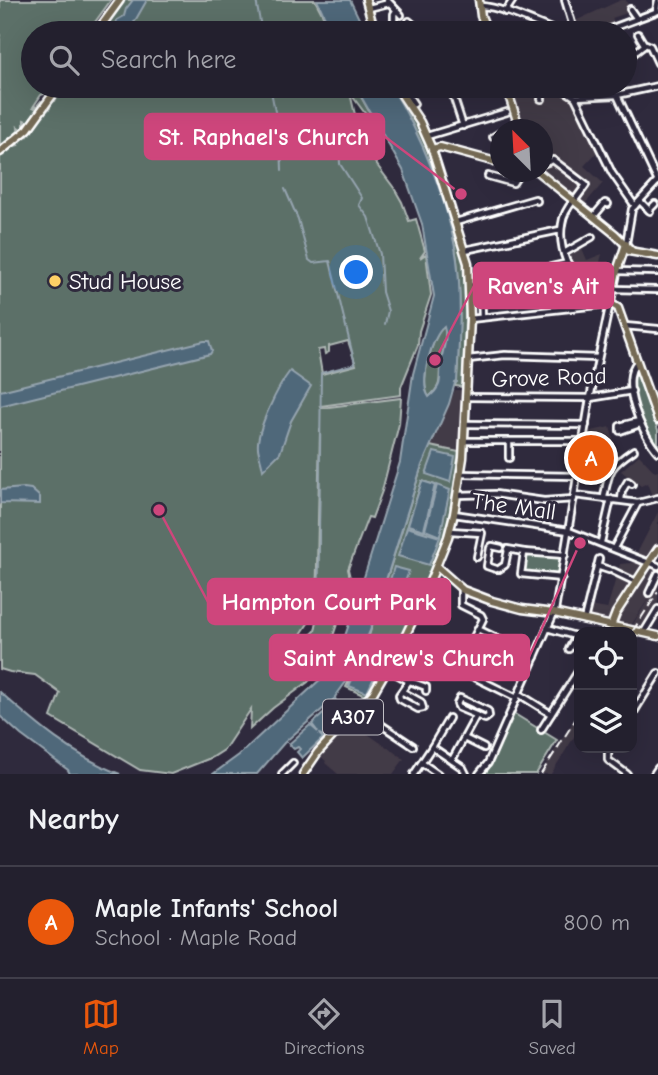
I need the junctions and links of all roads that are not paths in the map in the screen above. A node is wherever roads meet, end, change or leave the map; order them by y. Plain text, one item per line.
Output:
1 (120, 0) edge
2 (366, 0) edge
3 (513, 0) edge
4 (565, 0) edge
5 (658, 1) edge
6 (388, 2) edge
7 (479, 5) edge
8 (369, 8) junction
9 (630, 9) dead end
10 (657, 11) edge
11 (505, 12) junction
12 (637, 19) junction
13 (105, 21) edge
14 (372, 21) edge
15 (394, 21) edge
16 (529, 21) edge
17 (571, 21) edge
18 (632, 21) edge
19 (638, 34) dead end
20 (646, 44) junction
21 (637, 51) edge
22 (656, 52) edge
23 (658, 63) edge
24 (658, 86) edge
25 (637, 91) edge
26 (50, 98) edge
27 (406, 98) edge
28 (408, 98) edge
29 (454, 98) edge
30 (509, 98) edge
31 (575, 98) edge
32 (618, 98) edge
33 (411, 105) junction
34 (507, 112) dead end
35 (514, 119) edge
36 (463, 126) junction
37 (427, 136) junction
38 (432, 149) junction
39 (0, 152) edge
40 (490, 160) edge
41 (553, 160) edge
42 (550, 182) edge
43 (658, 182) edge
44 (575, 200) junction
45 (537, 201) dead end
46 (640, 201) junction
47 (608, 204) dead end
48 (655, 204) dead end
49 (635, 206) junction
50 (593, 216) junction
51 (456, 222) junction
52 (561, 230) junction
53 (592, 237) dead end
54 (622, 241) junction
55 (465, 250) junction
56 (564, 253) junction
57 (658, 256) edge
58 (568, 263) junction
59 (617, 271) junction
60 (530, 272) junction
61 (658, 272) edge
62 (481, 283) junction
63 (541, 285) dead end
64 (470, 286) junction
65 (533, 287) junction
66 (524, 289) dead end
67 (613, 289) junction
68 (658, 290) edge
69 (602, 301) junction
70 (610, 303) junction
71 (482, 317) junction
72 (470, 319) junction
73 (625, 326) junction
74 (658, 330) edge
75 (597, 358) junction
76 (468, 359) junction
77 (637, 362) junction
78 (632, 391) junction
79 (467, 397) junction
80 (590, 398) junction
81 (658, 420) edge
82 (466, 424) junction
83 (586, 425) junction
84 (464, 440) junction
85 (509, 441) junction
86 (583, 441) junction
87 (634, 450) dead end
88 (658, 452) edge
89 (509, 458) dead end
90 (460, 474) junction
91 (578, 475) junction
92 (632, 484) dead end
93 (457, 495) junction
94 (574, 497) junction
95 (604, 498) junction
96 (658, 498) edge
97 (611, 499) junction
98 (621, 500) junction
99 (638, 503) junction
100 (454, 514) junction
101 (450, 531) junction
102 (569, 531) junction
103 (601, 542) junction
104 (614, 548) junction
105 (504, 549) junction
106 (658, 549) edge
107 (524, 552) junction
108 (565, 555) junction
109 (477, 557) dead end
110 (598, 559) dead end
111 (649, 563) junction
112 (597, 566) junction
113 (658, 566) edge
114 (437, 568) junction
115 (658, 574) edge
116 (562, 578) junction
117 (636, 582) junction
118 (461, 588) junction
119 (649, 593) dead end
120 (658, 609) edge
121 (554, 613) junction
122 (584, 620) junction
123 (655, 621) edge
124 (608, 627) joint
125 (547, 628) junction
126 (478, 629) junction
127 (637, 632) edge
128 (644, 633) junction
129 (574, 635) edge
130 (658, 636) edge
131 (574, 642) edge
132 (468, 649) junction
133 (569, 649) dead end
134 (535, 657) junction
135 (498, 663) dead end
136 (388, 669) junction
137 (658, 673) edge
138 (574, 678) edge
139 (409, 681) junction
140 (426, 691) dead end
141 (403, 692) junction
142 (518, 696) junction
143 (637, 707) edge
144 (359, 710) junction
145 (551, 714) junction
146 (476, 716) junction
147 (449, 718) dead end
148 (541, 730) dead end
149 (466, 738) junction
150 (413, 746) dead end
151 (432, 747) junction
152 (484, 748) dead end
153 (608, 753) edge
154 (452, 760) junction
155 (422, 762) junction
156 (293, 763) dead end
157 (658, 768) edge
158 (282, 774) edge
159 (303, 774) edge
160 (414, 774) edge
161 (438, 774) edge
162 (466, 774) edge
163 (480, 774) edge
164 (627, 774) edge
165 (654, 774) edge

1 - 13 main road
2 - 8 main road
3 - 11 street
4 - 17 street
5 - 10 street
6 - 8 street
6 - 15 street
7 - 11 street
8 - 14 main road
9 - 12 street
10 - 12 street
11 - 16 street
12 - 18 street
19 - 20 street
20 - 21 street
20 - 22 street
22 - 23 street
24 - 25 street
26 - 39 main road
27 - 33 main road, A307
28 - 33 street
29 - 36 street
30 - 35 main road
31 - 49 street
32 - 43 street
33 - 37 main road, A307
34 - 36 street
36 - 37 street
37 - 38 main road, A307
38 - 40 main road
38 - 51 main road, A307
41 - 44 street
42 - 44 main road
43 - 46 street
44 - 50 main road
44 - 52 street
45 - 51 street
46 - 48 street
46 - 49 street
47 - 50 street
49 - 54 street
50 - 54 main road
51 - 55 main road, A307
52 - 55 street
52 - 56 street
53 - 56 street
54 - 57 main road
54 - 59 main road
55 - 64 main road, A307
56 - 58 street
58 - 60 street
58 - 69 street
59 - 61 street
59 - 67 main road
60 - 62 street
60 - 65 street
62 - 64 street
62 - 71 street
63 - 65 street
64 - 72 main road, A307
65 - 66 street
67 - 68 street
67 - 70 main road
69 - 70 street
69 - 71 street
70 - 73 main road
70 - 75 street
71 - 72 street
72 - 76 main road, A307
73 - 74 street
73 - 77 main road
75 - 76 street
75 - 80 street
76 - 79 main road, A307
77 - 78 street
77 - 81 main road
78 - 80 street, Grove Road
78 - 88 street
79 - 80 street, Grove Road
79 - 82 main road, A307
80 - 83 street
82 - 83 street
82 - 84 main road, A307
83 - 86 street
84 - 85 street
84 - 90 main road, A307
85 - 86 street
85 - 89 street
86 - 91 street
87 - 95 street
90 - 91 street
90 - 93 main road, A307
91 - 94 street
92 - 98 street
93 - 94 street
93 - 100 main road, A307
94 - 95 street
94 - 102 street
95 - 97 street
96 - 99 street
97 - 98 street
97 - 103 street
98 - 99 street
99 - 104 street
100 - 101 main road, A307
100 - 102 street, The Mall
101 - 109 street
101 - 114 main road, A307
102 - 103 street, The Mall
102 - 108 street
103 - 104 street, The Mall
104 - 111 street, The Mall
105 - 105 street
105 - 107 street
106 - 111 main road
107 - 108 street
107 - 116 street
108 - 116 street
110 - 112 street
111 - 113 street, The Mall
111 - 117 main road
112 - 117 street
112 - 122 street
114 - 118 main road
114 - 136 main road, A307
115 - 119 street
116 - 121 street
117 - 124 main road
118 - 121 main road
118 - 126 street
120 - 123 street
121 - 122 main road
121 - 125 street
122 - 124 main road
123 - 128 street
125 - 129 street
125 - 134 street
126 - 132 street
126 - 134 street
127 - 128 main road
128 - 130 main road
131 - 133 street
132 - 135 street
132 - 142 street
134 - 142 street
136 - 139 street
136 - 144 main road, A307
137 - 143 street
138 - 145 street
139 - 140 street
139 - 141 street
141 - 141 street
142 - 145 street
142 - 163 street
144 - 150 street
144 - 159 main road, A307
145 - 148 street
146 - 146 street
146 - 149 street
147 - 151 street
149 - 152 street
149 - 154 street
151 - 154 street
151 - 155 street
153 - 164 street
154 - 162 street
155 - 160 street
155 - 161 street
156 - 158 street
157 - 165 street

